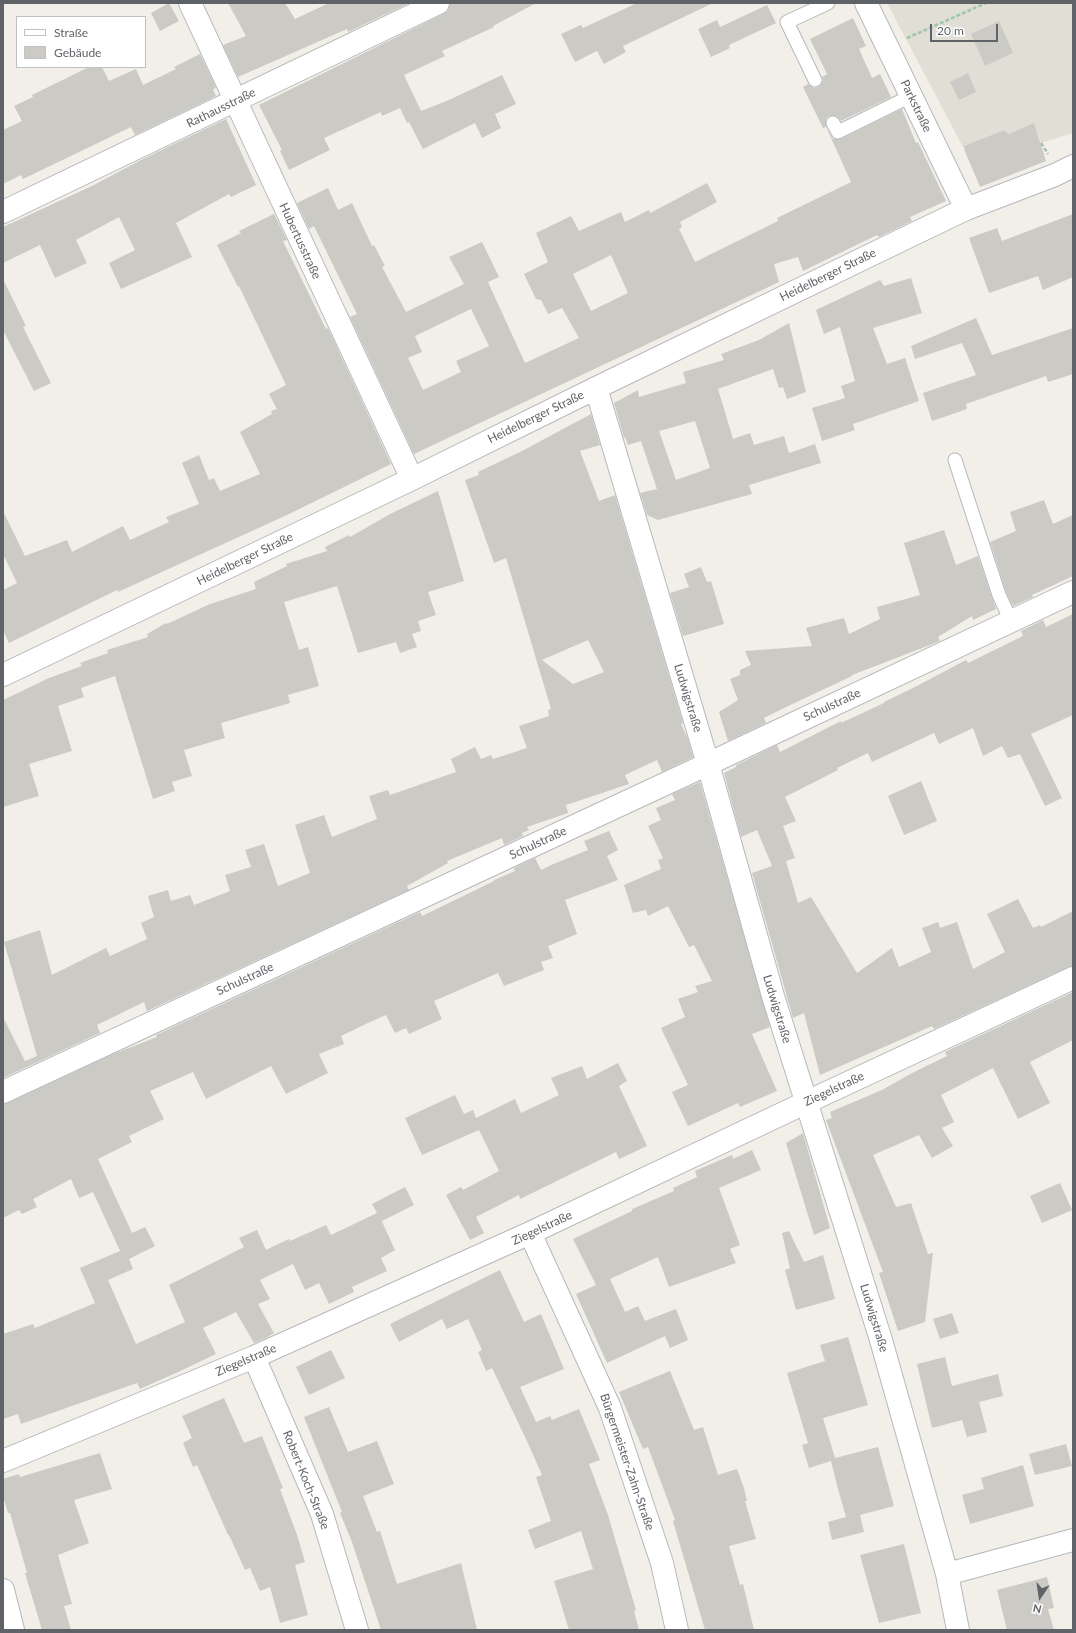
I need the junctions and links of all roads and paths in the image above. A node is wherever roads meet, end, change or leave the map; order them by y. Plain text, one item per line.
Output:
1 (190, 3) edge
2 (438, 3) edge
3 (828, 3) edge
4 (866, 3) edge
5 (986, 3) edge
6 (887, 47) junction
7 (815, 80) dead end
8 (911, 96) junction
9 (235, 101) junction
10 (833, 124) dead end
11 (1073, 166) edge
12 (966, 209) junction
13 (3, 212) edge
14 (596, 388) junction
15 (955, 460) dead end
16 (412, 479) junction
17 (1073, 592) edge
18 (1011, 621) junction
19 (3, 675) edge
20 (708, 764) junction
21 (1073, 978) edge
22 (3, 1092) edge
23 (807, 1102) junction
24 (530, 1233) junction
25 (254, 1357) junction
26 (3, 1461) edge
27 (1073, 1540) edge
28 (947, 1574) junction
29 (3, 1590) edge
30 (13, 1630) edge
31 (357, 1630) edge
32 (677, 1630) edge
33 (958, 1630) edge

1 - 9 street, Hubertusstraße
2 - 9 street, Rathausstraße
3 - 7 lane
4 - 6 street, Parkstraße
5 - 6 path
6 - 8 street, Parkstraße
8 - 10 lane
8 - 12 street, Parkstraße
9 - 13 street, Rathausstraße
9 - 16 street, Hubertusstraße
11 - 12 street, Heidelberger Straße
12 - 14 street, Heidelberger Straße
14 - 16 street, Heidelberger Straße
14 - 20 street, Ludwigstraße
15 - 18 lane
16 - 19 street, Heidelberger Straße
17 - 18 street, Schulstraße
18 - 20 street, Schulstraße
20 - 22 street, Schulstraße
20 - 23 street, Ludwigstraße
21 - 23 street, Ziegelstraße
23 - 24 street, Ziegelstraße
23 - 28 street, Ludwigstraße
24 - 25 street, Ziegelstraße
24 - 32 street, Bürgermeister-Zahn-Straße
25 - 26 street, Ziegelstraße
25 - 31 street, Robert-Koch-Straße
27 - 28 street
28 - 33 street, Ludwigstraße
29 - 30 street

